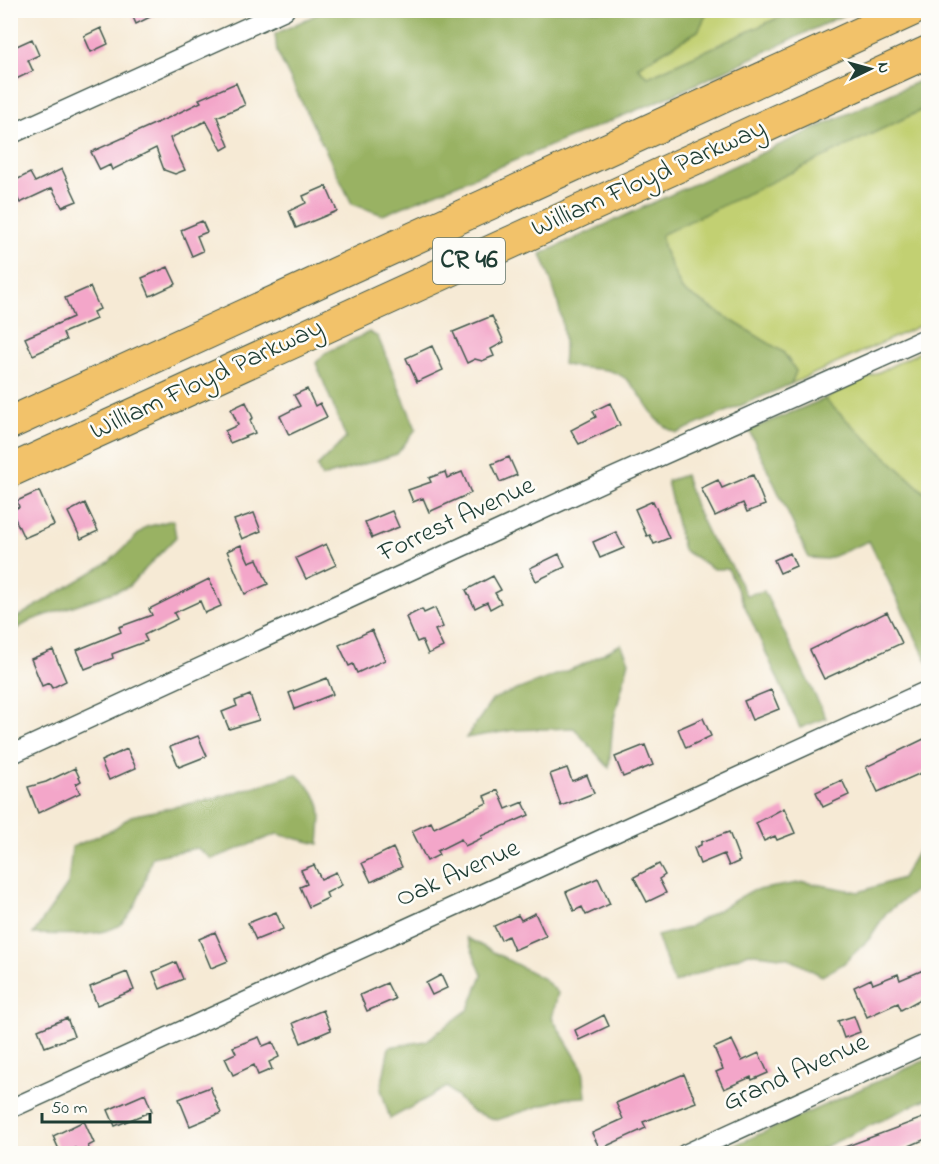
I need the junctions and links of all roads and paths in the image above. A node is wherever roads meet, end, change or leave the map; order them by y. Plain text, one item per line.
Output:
1 (285, 10) edge
2 (912, 10) edge
3 (928, 52) edge
4 (10, 135) edge
5 (928, 337) edge
6 (10, 423) edge
7 (10, 471) edge
8 (928, 690) edge
9 (10, 754) edge
10 (928, 1043) edge
11 (10, 1109) edge
12 (685, 1154) edge

1 - 4 street
2 - 6 highway, William Floyd Parkway / CR 46
3 - 7 highway, William Floyd Parkway / CR 46
5 - 9 street, Forrest Avenue
8 - 11 street, Oak Avenue
10 - 12 street, Grand Avenue

